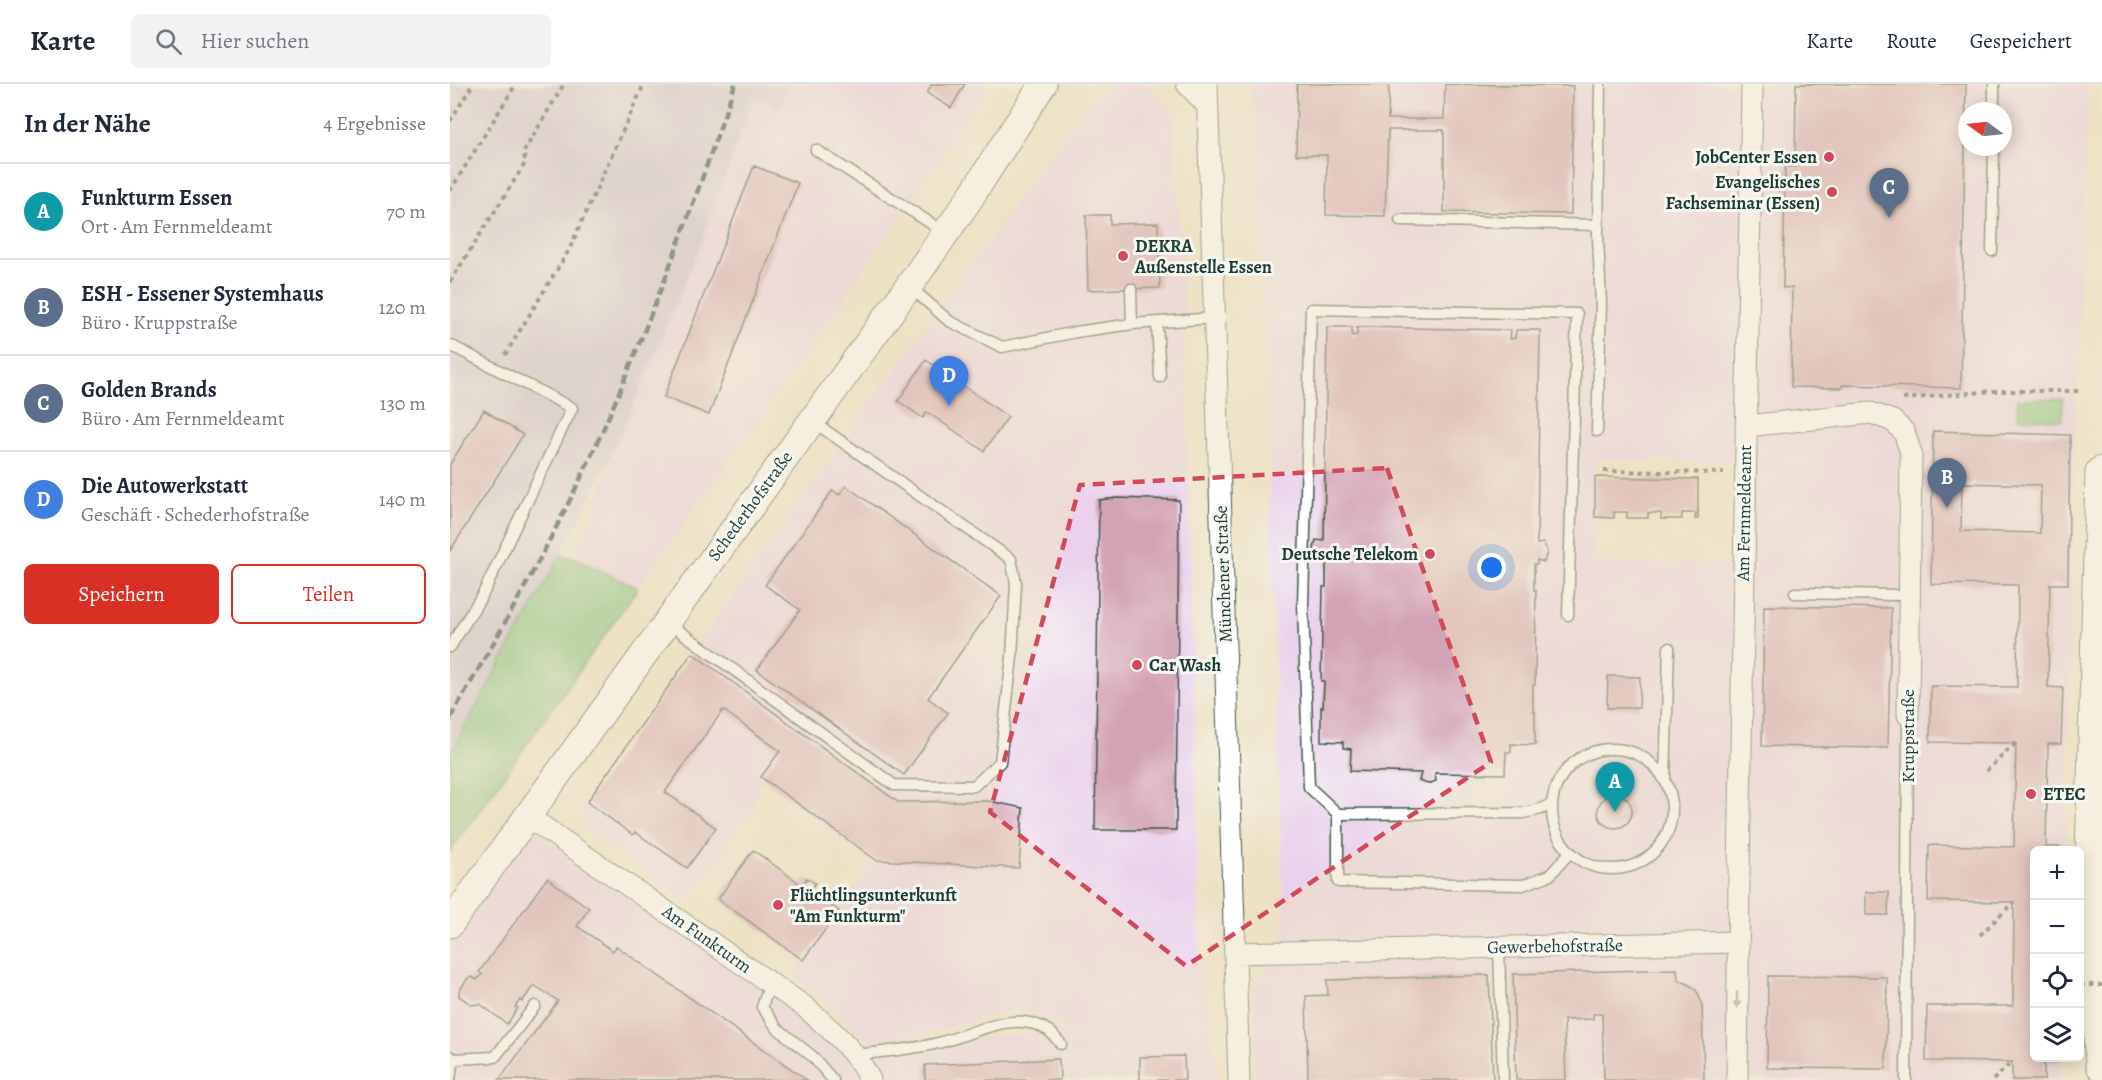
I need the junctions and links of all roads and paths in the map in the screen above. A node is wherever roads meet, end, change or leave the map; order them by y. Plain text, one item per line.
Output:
1 (473, 84) edge
2 (516, 84) edge
3 (564, 84) edge
4 (644, 84) edge
5 (1043, 84) edge
6 (1187, 84) edge
7 (1600, 84) edge
8 (1752, 84) edge
9 (1994, 84) edge
10 (1207, 94) edge
11 (1995, 102) edge
12 (450, 121) edge
13 (816, 150) dead end
14 (1994, 156) edge
15 (450, 191) edge
16 (1400, 220) dead end
17 (1598, 225) junction
18 (946, 233) junction
19 (1992, 251) dead end
20 (450, 282) edge
21 (909, 286) junction
22 (1131, 289) dead end
23 (1214, 318) junction
24 (1157, 322) junction
25 (1132, 324) junction
26 (450, 345) edge
27 (496, 370) junction
28 (1160, 377) dead end
29 (2082, 391) dead end
30 (1871, 413) junction
31 (811, 421) junction
32 (1746, 426) junction
33 (1597, 431) dead end
34 (1604, 471) dead end
35 (2102, 473) edge
36 (1745, 474) junction
37 (1795, 593) dead end
38 (1895, 595) dead end
39 (1568, 615) dead end
40 (667, 622) junction
41 (450, 647) edge
42 (1669, 648) dead end
43 (1908, 716) joint
44 (2016, 743) dead end
45 (1986, 771) dead end
46 (1665, 780) junction
47 (1552, 804) junction
48 (1338, 814) junction
49 (528, 816) junction
50 (1570, 852) junction
51 (2014, 902) dead end
52 (450, 924) edge
53 (1980, 935) dead end
54 (1738, 942) junction
55 (1499, 947) junction
56 (1234, 953) junction
57 (770, 983) junction
58 (2084, 985) edge
59 (2102, 986) edge
60 (535, 1006) dead end
61 (1061, 1044) dead end
62 (856, 1055) junction
63 (452, 1057) edge
64 (2012, 1062) dead end
65 (2102, 1064) edge
66 (450, 1079) edge
67 (833, 1080) edge
68 (870, 1080) edge
69 (1239, 1080) edge
70 (1503, 1080) edge
71 (1737, 1080) edge
72 (1906, 1080) edge
73 (1993, 1080) edge

1 - 12 path
2 - 15 path
3 - 20 path
4 - 27 path
5 - 18 street, Schederhofstraße
6 - 10 street, Münchener Straße
7 - 17 lane
8 - 32 street, Am Fernmeldeamt
9 - 11 lane
10 - 23 street, Münchener Straße
13 - 18 lane
14 - 19 lane
16 - 17 lane
17 - 33 lane
18 - 21 street, Schederhofstraße
21 - 25 lane
21 - 31 street, Schederhofstraße
22 - 25 lane
23 - 24 lane
23 - 56 street, Münchener Straße
24 - 25 lane
24 - 28 lane
26 - 27 lane
27 - 41 lane
29 - 30 path
30 - 32 street
30 - 43 street, Kruppstraße
31 - 40 street, Schederhofstraße
31 - 40 lane
32 - 36 street, Am Fernmeldeamt
34 - 36 path
35 - 65 highway
36 - 54 street, Am Fernmeldeamt
37 - 38 lane
39 - 48 lane
40 - 49 street, Schederhofstraße
42 - 46 lane
43 - 72 lane, Kruppstraße
44 - 45 path
46 - 47 lane
46 - 50 lane
47 - 48 lane
47 - 50 lane
48 - 50 lane
49 - 52 street, Schederhofstraße
49 - 57 street, Am Funkturm
51 - 53 path
54 - 55 street, Gewerbehofstraße
54 -> 71 street
55 - 56 street, Gewerbehofstraße
55 - 70 lane
56 - 69 street, Münchener Straße
57 - 62 street, Am Funkturm
57 - 67 lane
58 - 59 path, bridge
60 - 63 lane
61 - 62 lane
62 - 68 street, Am Funkturm
63 - 66 lane
64 - 73 path

